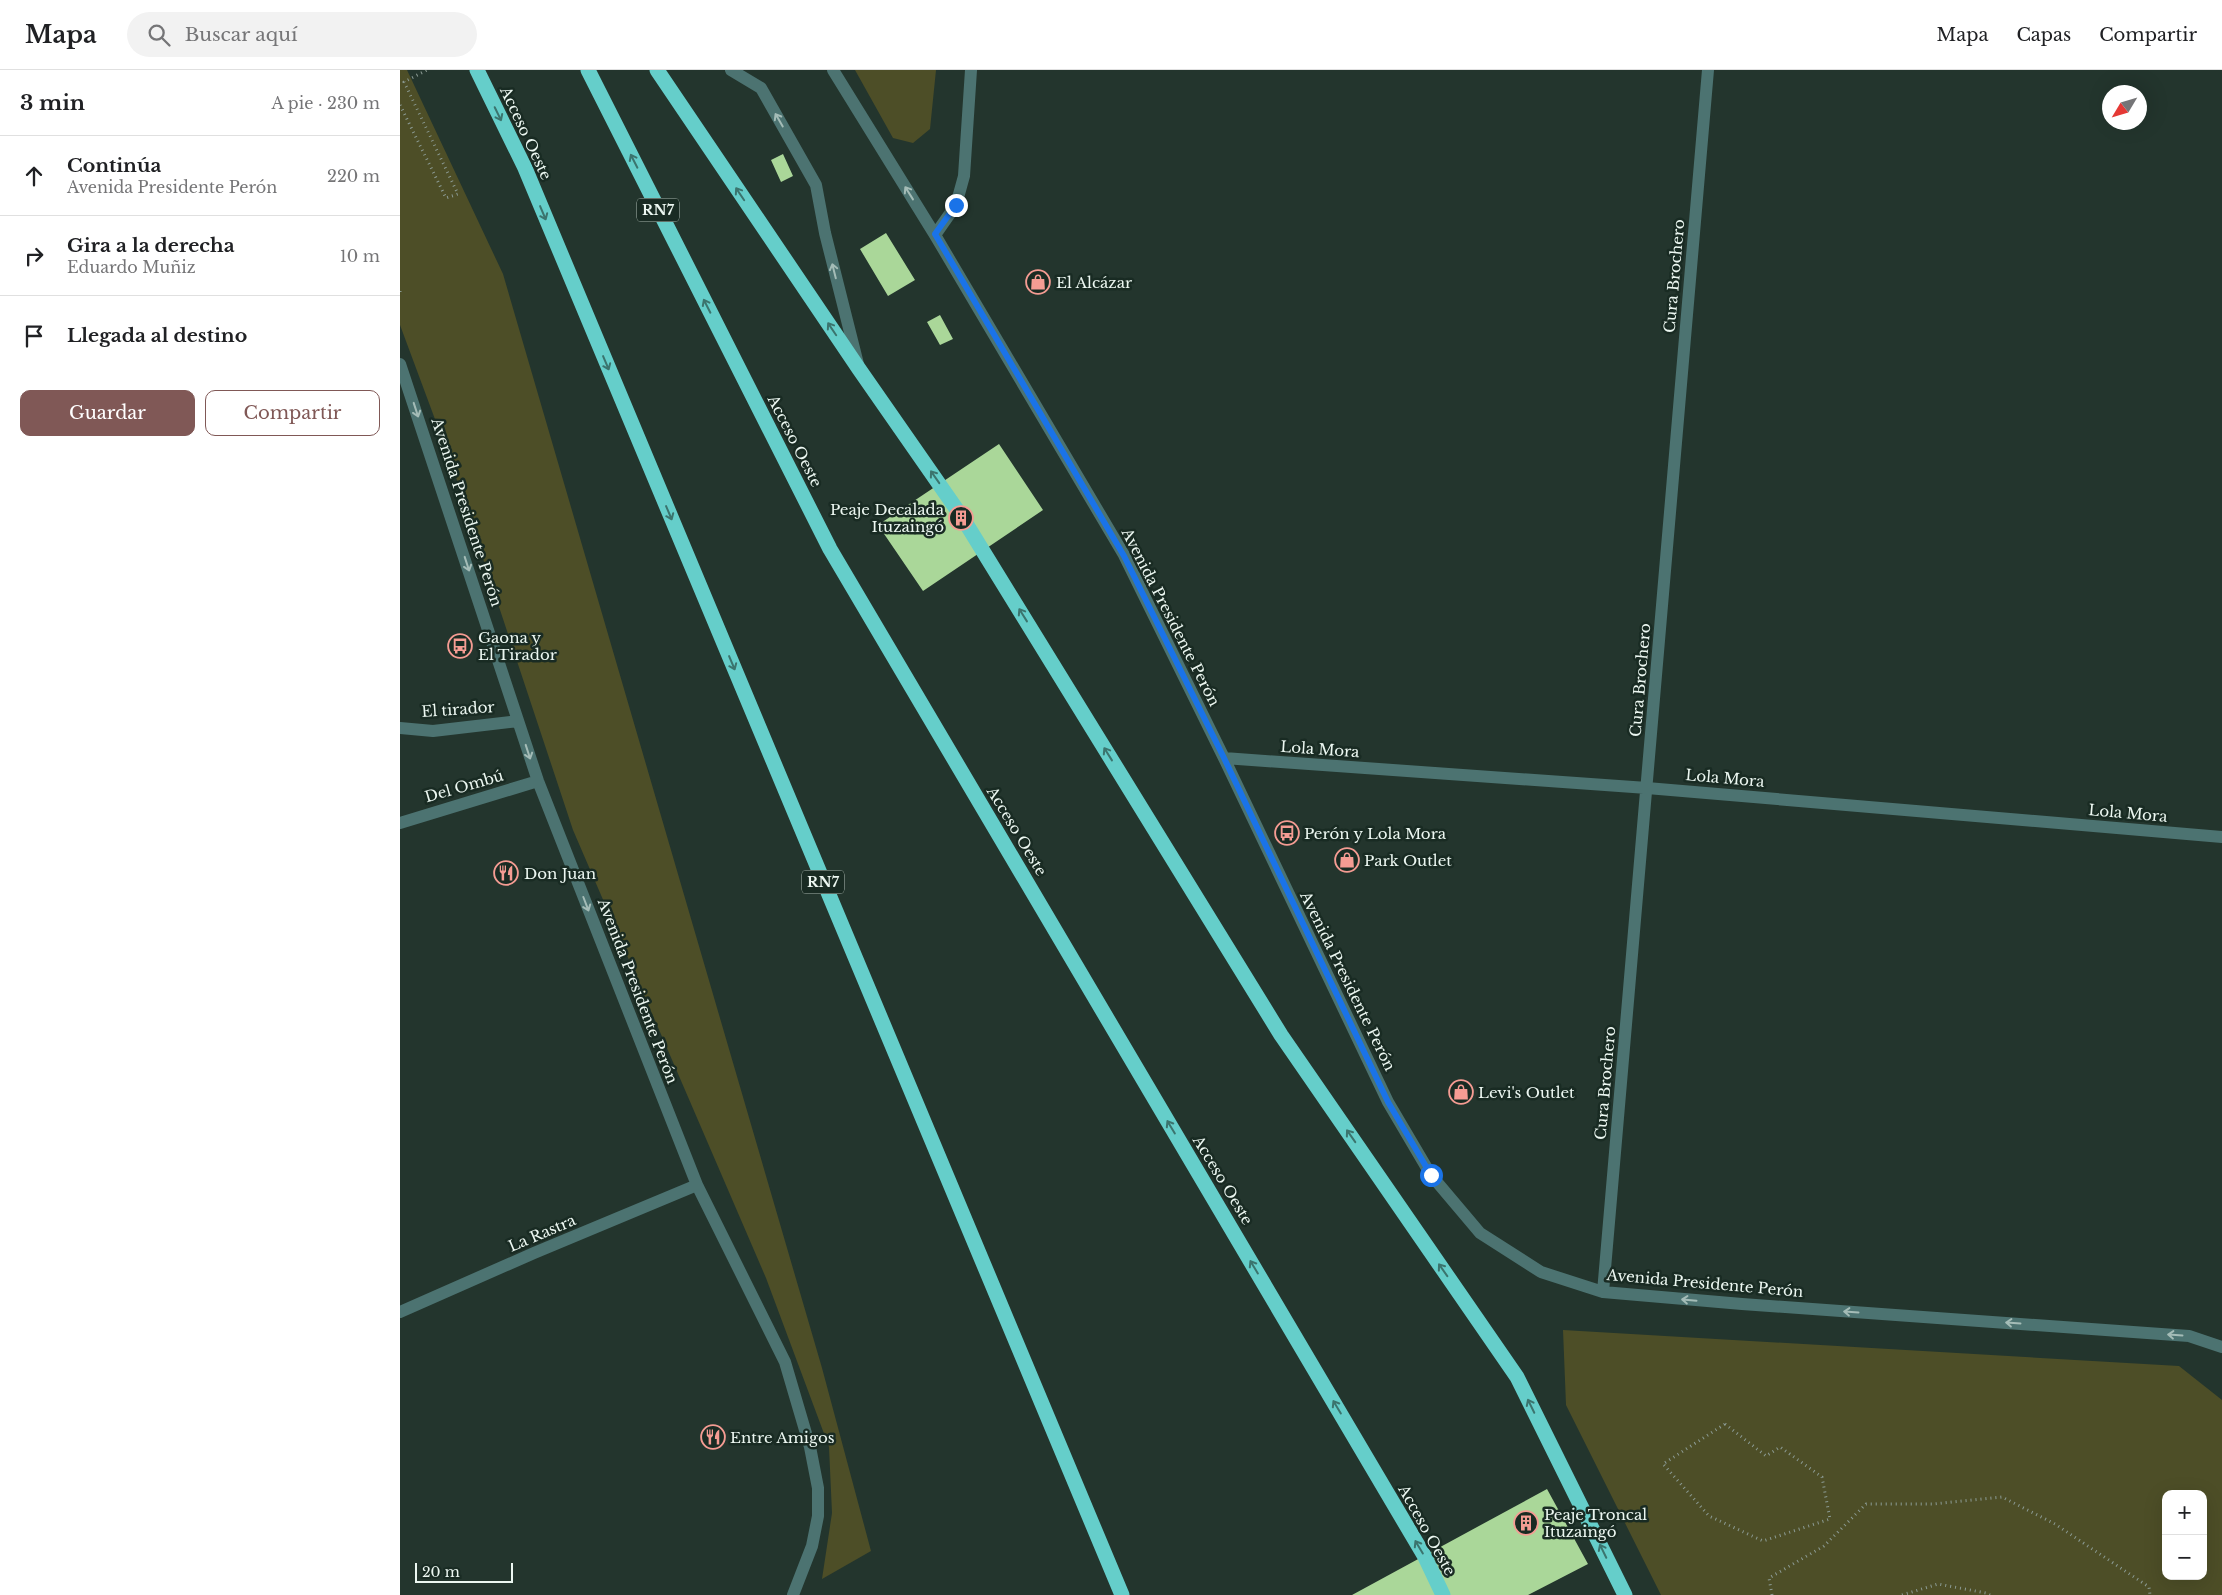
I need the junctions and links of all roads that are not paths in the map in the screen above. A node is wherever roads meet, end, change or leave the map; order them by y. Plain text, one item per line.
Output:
1 (477, 70) edge
2 (588, 70) edge
3 (656, 70) edge
4 (731, 70) edge
5 (833, 70) edge
6 (971, 70) edge
7 (1708, 70) edge
8 (935, 234) junction
9 (400, 364) edge
10 (859, 369) junction
11 (518, 720) junction
12 (400, 728) edge
13 (1224, 758) junction
14 (538, 781) junction
15 (1647, 788) junction
16 (400, 823) edge
17 (2222, 837) edge
18 (697, 1185) junction
19 (1603, 1292) junction
20 (400, 1312) edge
21 (2222, 1347) edge
22 (793, 1595) edge
23 (1122, 1595) edge
24 (1443, 1595) edge
25 (1625, 1595) edge

1 -> 23 highway, Acceso Oeste / RN7
24 -> 2 highway, Acceso Oeste / RN7
10 -> 3 highway
10 -> 4 street
8 -> 5 street, Avenida Presidente Perón
6 - 8 street
7 - 15 street, Cura Brochero
8 - 13 street, Avenida Presidente Perón
9 -> 11 street, Avenida Presidente Perón
25 -> 10 highway
11 - 12 street, El tirador
11 -> 14 street, Avenida Presidente Perón
13 - 15 street, Lola Mora
13 - 19 street, Avenida Presidente Perón
14 - 16 street, Del Ombú
14 -> 18 street, Avenida Presidente Perón
15 - 17 street, Lola Mora
15 - 19 street, Cura Brochero
18 - 20 street, La Rastra
18 - 22 street, Avenida Presidente Perón
21 -> 19 street, Avenida Presidente Perón

